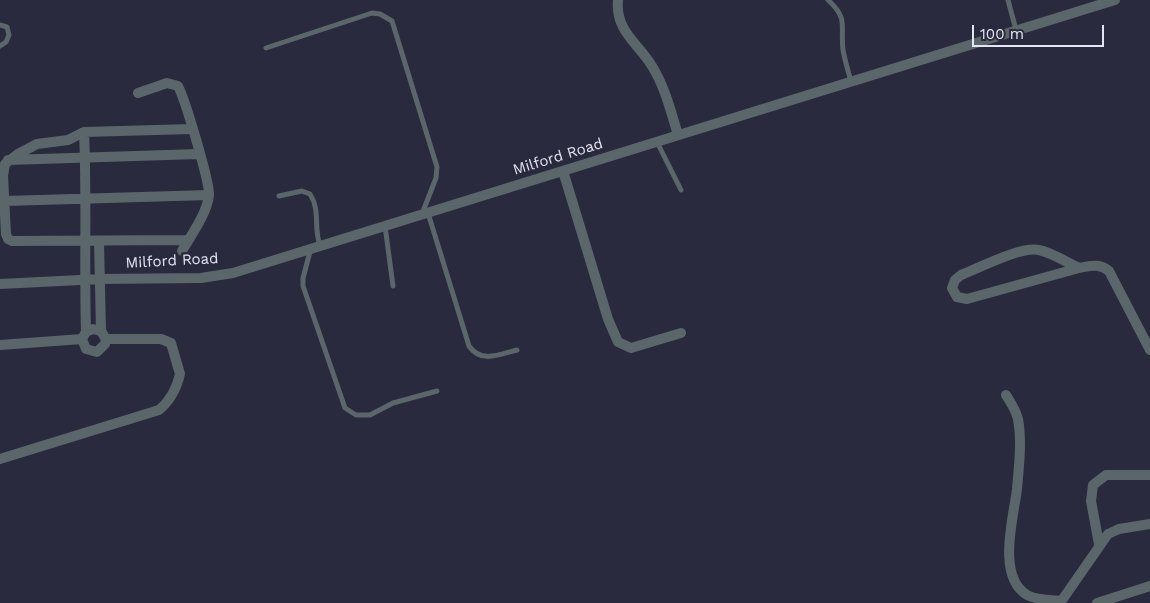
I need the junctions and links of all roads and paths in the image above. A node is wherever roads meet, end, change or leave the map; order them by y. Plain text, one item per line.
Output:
1 (618, 0) edge
2 (828, 0) edge
3 (1008, 0) edge
4 (1115, 0) edge
5 (0, 25) edge
6 (1016, 30) junction
7 (0, 46) edge
8 (266, 48) dead end
9 (851, 81) junction
10 (138, 93) dead end
11 (192, 130) junction
12 (84, 132) junction
13 (678, 135) junction
14 (656, 142) junction
15 (199, 154) junction
16 (85, 158) junction
17 (8, 160) junction
18 (564, 171) junction
19 (681, 190) dead end
20 (209, 195) junction
21 (279, 196) dead end
22 (86, 200) junction
23 (5, 201) junction
24 (425, 214) junction
25 (385, 226) junction
26 (188, 240) junction
27 (86, 241) junction
28 (99, 242) junction
29 (315, 246) junction
30 (182, 251) dead end
31 (85, 264) junction
32 (100, 264) junction
33 (1079, 268) junction
34 (100, 279) junction
35 (84, 280) junction
36 (0, 284) edge
37 (393, 286) dead end
38 (85, 298) junction
39 (100, 299) junction
40 (681, 334) dead end
41 (84, 335) junction
42 (103, 335) junction
43 (0, 344) edge
44 (517, 350) dead end
45 (1150, 350) edge
46 (437, 391) dead end
47 (1006, 395) dead end
48 (0, 459) edge
49 (1150, 475) edge
50 (1150, 524) edge
51 (1099, 544) junction
52 (1150, 586) edge
53 (1060, 602) edge
54 (1097, 603) edge

1 - 13 street
2 - 9 lane
3 - 6 lane
4 - 6 street, Milford Road
5 - 7 lane
6 - 9 street, Milford Road
8 - 24 lane
9 - 13 street, Milford Road
10 - 11 street
11 - 12 street
11 - 15 street
12 - 16 street
12 - 17 street
13 - 14 street, Milford Road
14 - 18 street, Milford Road
14 - 19 lane
15 - 16 street
15 - 20 street
16 - 17 street
16 - 22 street
17 - 23 street
18 - 24 street, Milford Road
18 - 40 street
20 - 22 street
20 - 26 street
21 - 29 lane
22 - 23 street
22 - 27 street
23 - 27 street
24 - 25 street, Milford Road
24 - 44 lane
25 - 29 street, Milford Road
25 - 37 lane
26 - 28 street
26 - 30 street
27 - 28 street
27 - 31 street
28 - 32 street
29 - 34 street, Milford Road
29 - 46 lane
31 - 32 street
31 - 35 street
32 - 34 street
33 - 33 street
33 - 45 street
34 - 35 street, Milford Road
34 - 39 street
35 - 36 street, Milford Road
35 - 38 street
38 - 39 street
38 - 41 street
39 - 42 street
41 - 42 street
41 - 42 street
41 - 43 street
42 - 48 street
47 - 53 street
49 - 51 street
50 - 51 street
51 - 53 street
52 - 54 street

